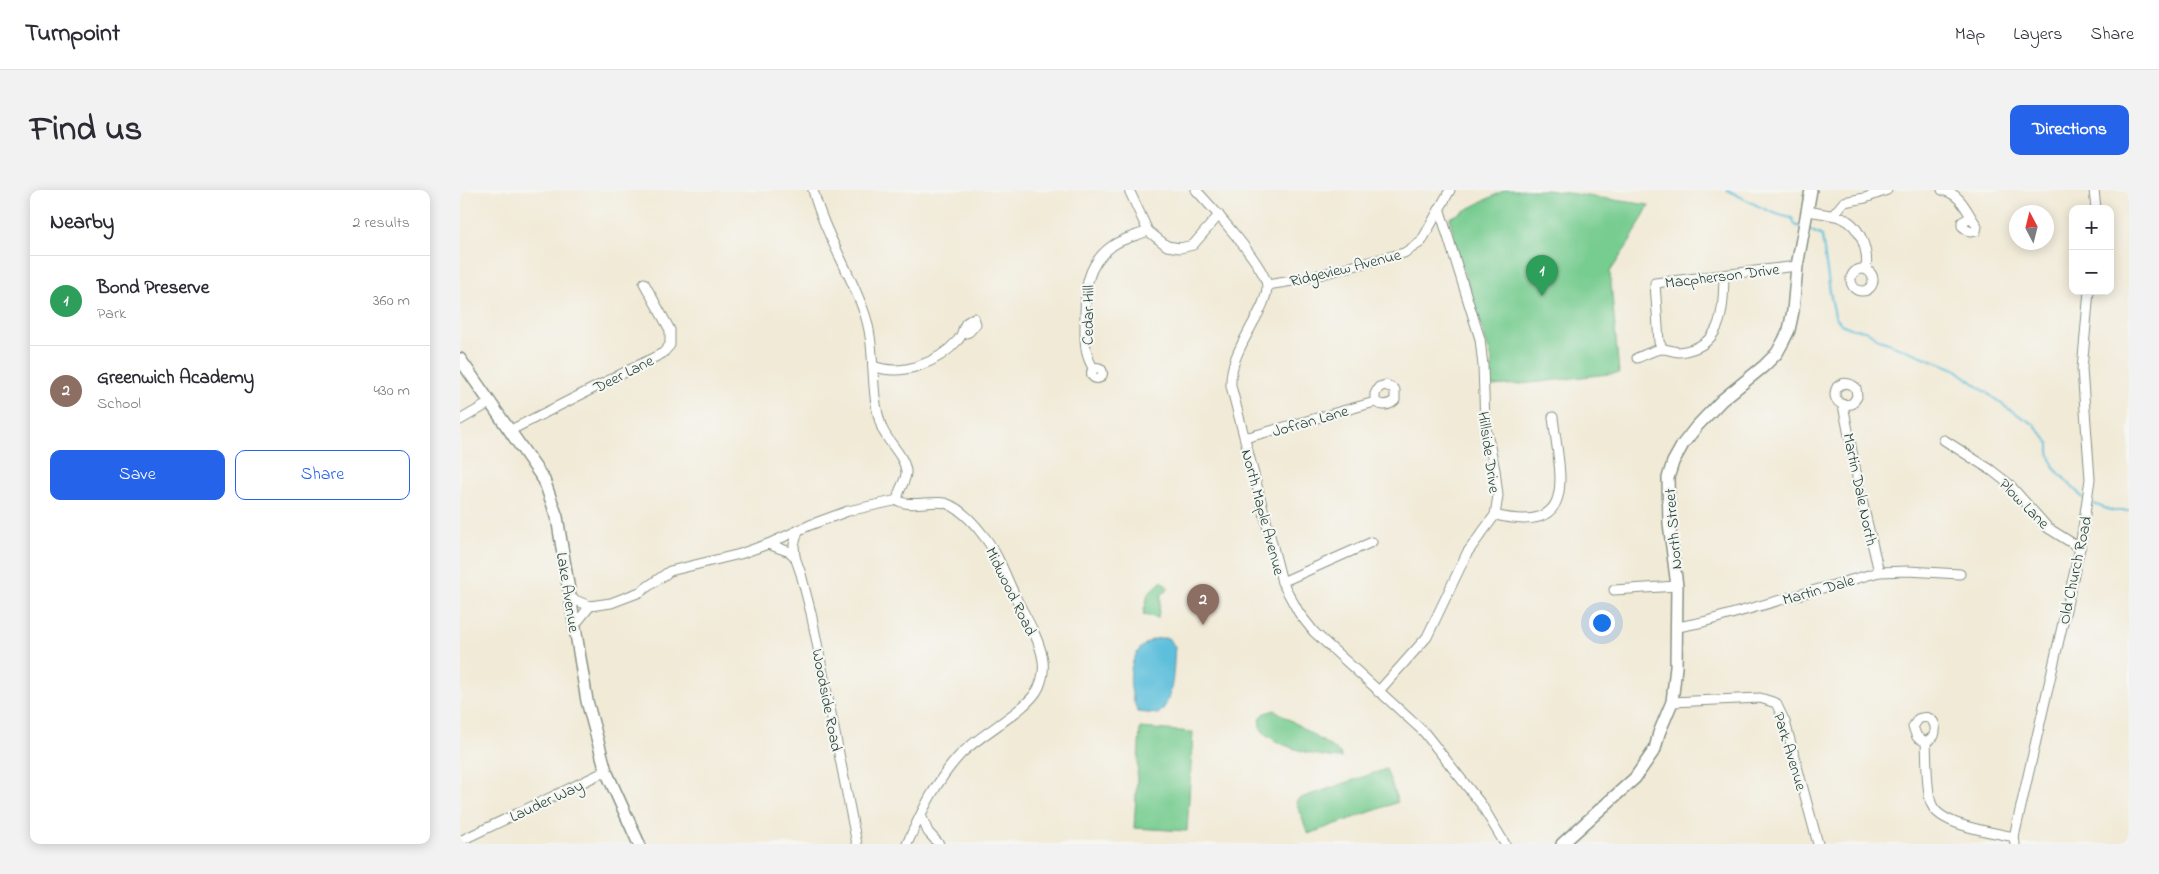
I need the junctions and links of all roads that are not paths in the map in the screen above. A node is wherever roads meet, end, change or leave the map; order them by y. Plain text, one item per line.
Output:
1 (813, 190) edge
2 (1129, 190) edge
3 (1450, 190) edge
4 (1811, 190) edge
5 (1887, 190) edge
6 (1942, 190) edge
7 (2094, 190) edge
8 (1199, 191) edge
9 (2096, 205) edge
10 (1440, 210) junction
11 (1807, 211) junction
12 (1219, 214) junction
13 (1833, 215) junction
14 (1971, 217) dead end
15 (1148, 231) junction
16 (1798, 266) junction
17 (1866, 269) dead end
18 (1724, 275) junction
19 (644, 283) dead end
20 (1267, 285) junction
21 (2089, 295) edge
22 (963, 334) dead end
23 (1663, 349) junction
24 (1637, 358) dead end
25 (460, 359) edge
26 (873, 366) junction
27 (1094, 369) dead end
28 (491, 402) junction
29 (1375, 402) dead end
30 (1843, 405) dead end
31 (1554, 417) dead end
32 (460, 420) edge
33 (511, 430) junction
34 (1245, 438) junction
35 (1944, 440) dead end
36 (898, 500) junction
37 (1495, 515) junction
38 (798, 531) junction
39 (1372, 542) dead end
40 (768, 544) junction
41 (2080, 548) junction
42 (795, 557) junction
43 (1879, 572) junction
44 (1960, 574) dead end
45 (1282, 582) junction
46 (1677, 586) junction
47 (1614, 590) dead end
48 (570, 598) junction
49 (590, 606) junction
50 (574, 626) junction
51 (1678, 627) junction
52 (1378, 692) junction
53 (1672, 702) junction
54 (1926, 742) dead end
55 (606, 771) junction
56 (921, 815) junction
57 (460, 840) edge
58 (2014, 840) edge
59 (639, 844) edge
60 (856, 844) edge
61 (907, 844) edge
62 (939, 844) edge
63 (1505, 844) edge
64 (1562, 844) edge
65 (1818, 844) edge

1 - 26 street
2 - 15 street
3 - 10 street, Ridgeview Avenue
4 - 11 main road, North Street
5 - 13 street
6 - 14 street
7 - 9 street
8 - 12 street
10 - 20 street, Ridgeview Avenue
10 - 37 street, Hillside Drive
11 - 13 street
11 - 16 main road, North Street
12 - 15 street
12 - 20 street
13 - 17 street
15 - 27 street, Cedar Hill
16 - 18 street, Macpherson Drive
16 - 46 main road, North Street
18 - 23 street
18 - 23 street, Macpherson Drive
19 - 33 street, Deer Lane
20 - 34 street, North Maple Avenue
21 - 41 street, Old Church Road
22 - 26 street
23 - 24 street
25 - 28 main road, Lake Avenue
26 - 36 street
28 - 32 street
28 - 33 main road, Lake Avenue
29 - 34 street, Jofran Lane
30 - 43 street, Martin Dale North
31 - 37 street
33 - 48 main road, Lake Avenue
34 - 45 street, North Maple Avenue
35 - 41 street, Plow Lane
36 - 38 street, Midwood Road
36 - 56 street, Midwood Road
37 - 52 street, Hillside Drive
38 - 40 street, Midwood Road
38 - 42 street, Woodside Road
39 - 45 street
40 - 42 street
40 - 49 street, Midwood Road
41 - 58 street, Old Church Road
42 - 60 street, Woodside Road
43 - 44 street, Martin Dale
43 - 51 street, Martin Dale
45 - 52 street, North Maple Avenue
46 - 47 street
46 - 51 main road, North Street
48 - 49 street
48 - 50 main road, Lake Avenue
49 - 50 street
50 - 55 main road, Lake Avenue
51 - 53 main road, North Street
52 - 63 street, North Maple Avenue
53 - 64 main road, North Street
53 - 65 street, Park Avenue
54 - 58 street
55 - 57 street, Lauder Way
55 - 59 main road, Lake Avenue
56 - 61 street, Midwood Road
56 - 62 street

